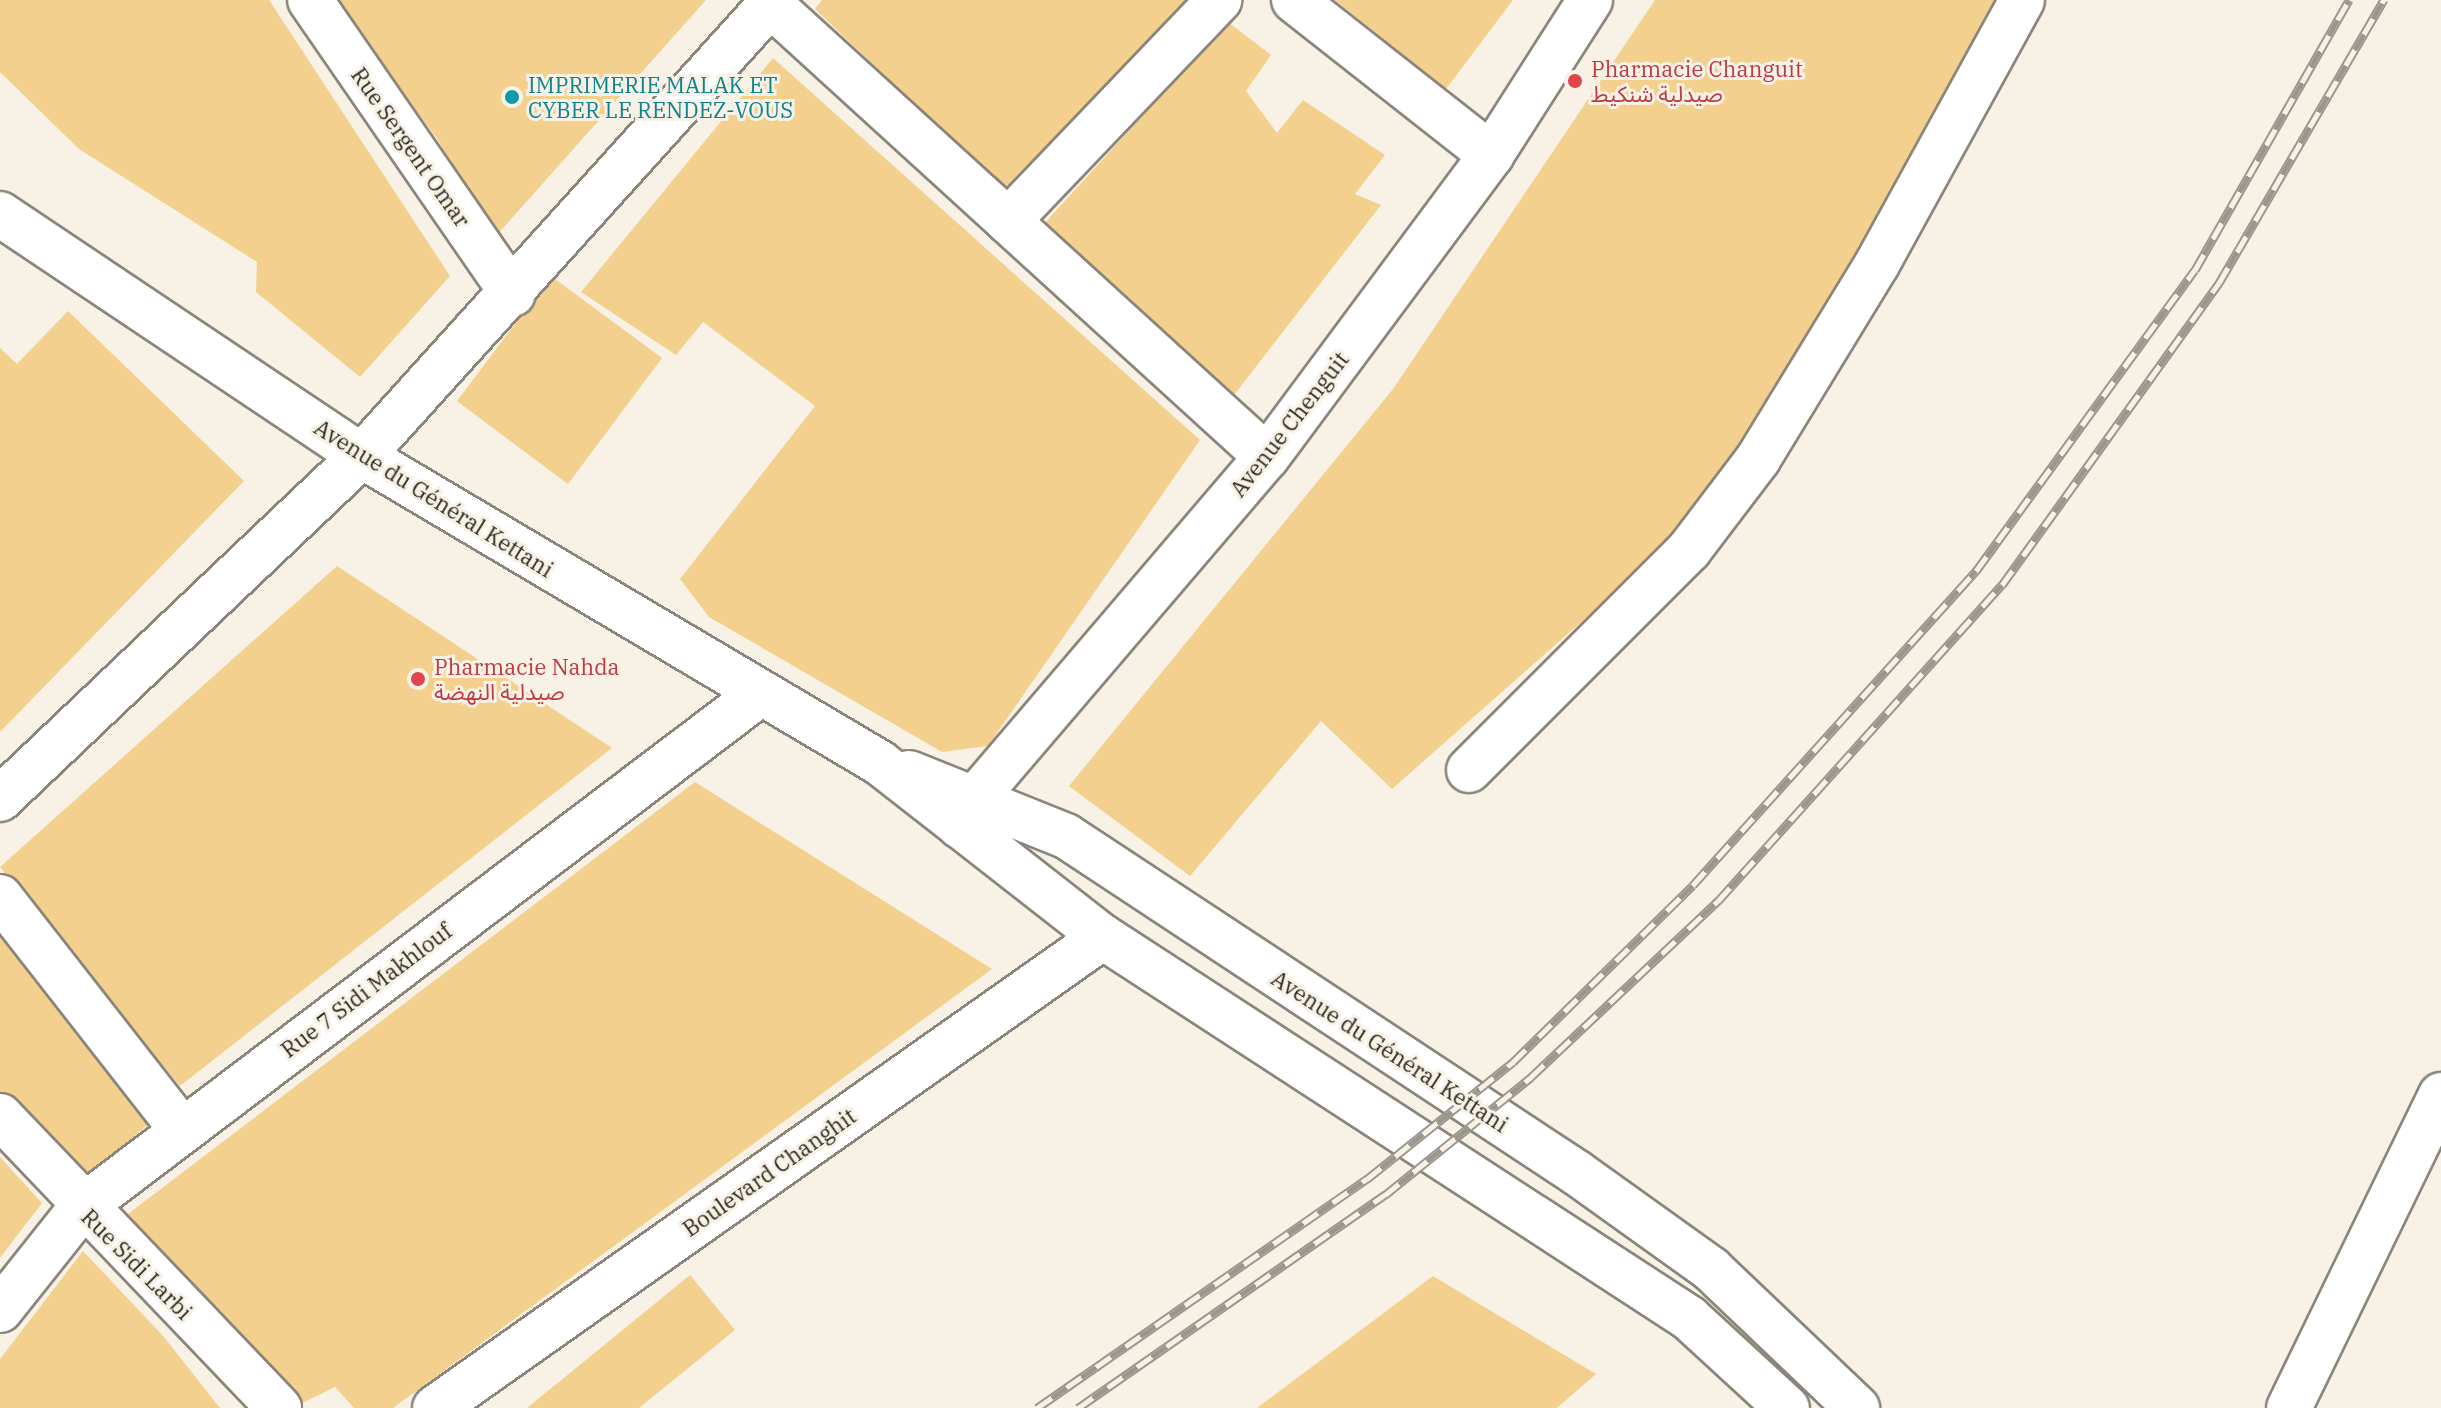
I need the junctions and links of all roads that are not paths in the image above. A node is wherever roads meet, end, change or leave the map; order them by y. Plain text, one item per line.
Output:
1 (310, 0) edge
2 (1219, 0) edge
3 (1294, 0) edge
4 (1590, 0) edge
5 (2022, 0) edge
6 (772, 2) edge
7 (1491, 155) junction
8 (1, 215) edge
9 (1008, 221) junction
10 (513, 294) junction
11 (362, 456) junction
12 (1267, 457) junction
13 (757, 696) junction
14 (1469, 770) dead end
15 (0, 799) edge
16 (968, 811) junction
17 (0, 897) edge
18 (1103, 937) junction
19 (2441, 1095) edge
20 (0, 1116) edge
21 (181, 1129) junction
22 (81, 1208) junction
23 (0, 1310) edge
24 (279, 1408) edge
25 (435, 1408) edge
26 (1787, 1408) edge
27 (1857, 1408) edge
28 (2289, 1408) edge

1 - 10 street, Rue Sergent Omar
2 - 9 street
3 - 7 street
4 - 7 street, Avenue Chenguit
5 - 14 street
6 - 9 street
6 - 10 street
7 - 12 street, Avenue Chenguit
8 - 11 street, Avenue du Général Kettani
9 - 12 street
10 - 11 street
11 - 13 street, Avenue du Général Kettani
11 - 15 street
12 - 16 street, Avenue Chenguit
13 - 16 street, Avenue du Général Kettani
13 - 21 street, Rue 7 Sidi Makhlouf
16 - 18 street, Avenue du Général Kettani
16 - 27 street, Avenue du Général Kettani
17 - 21 street
18 - 25 street, Boulevard Changhit
18 - 26 street, Avenue du Général Kettani
19 - 28 street
20 - 22 street, Rue Sidi Larbi
21 - 22 street, Rue 7 Sidi Makhlouf
22 - 23 street, Rue 7 Sidi Makhlouf
22 - 24 street, Rue Sidi Larbi

